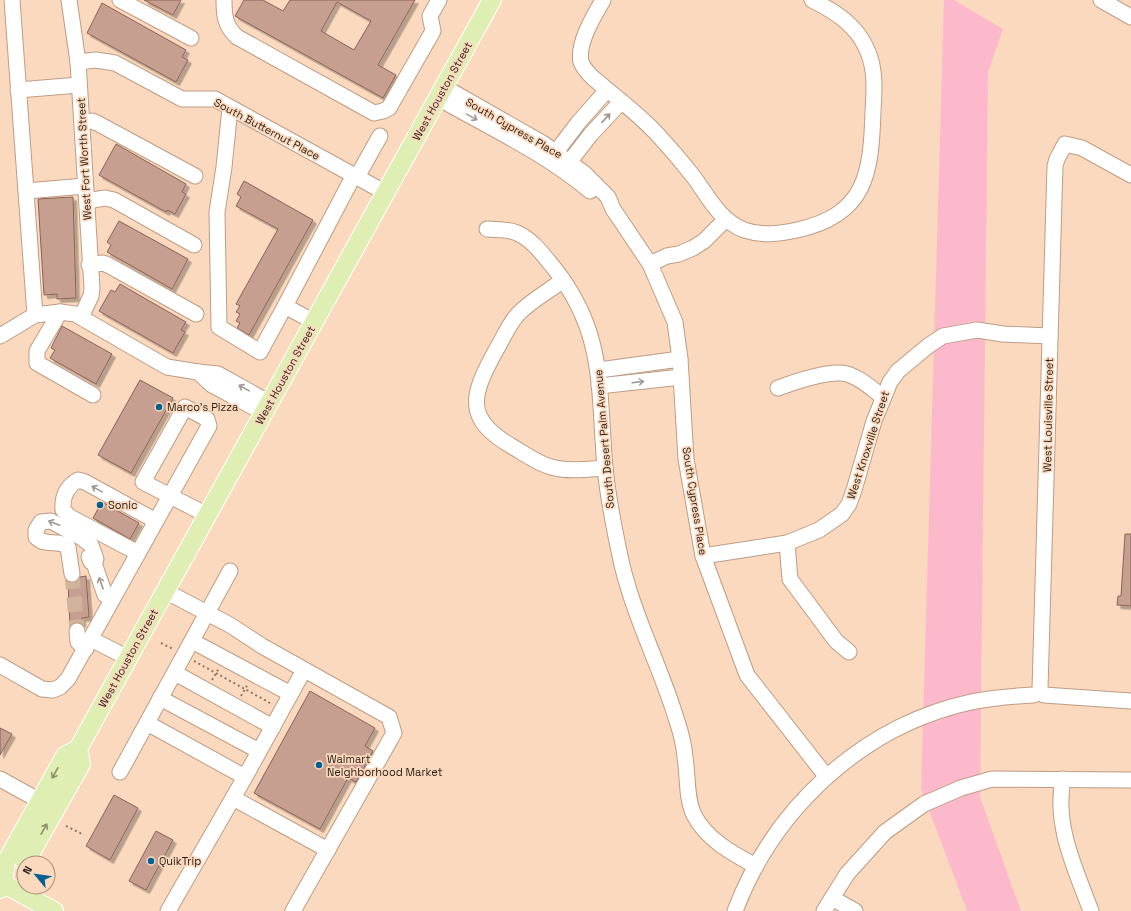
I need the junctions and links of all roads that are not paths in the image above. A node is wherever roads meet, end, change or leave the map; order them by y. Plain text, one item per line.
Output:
1 (12, 0) edge
2 (69, 0) edge
3 (120, 0) edge
4 (224, 0) edge
5 (439, 0) edge
6 (492, 0) edge
7 (603, 0) edge
8 (812, 0) edge
9 (1101, 0) edge
10 (1131, 17) edge
11 (191, 38) dead end
12 (78, 62) junction
13 (79, 85) junction
14 (18, 90) junction
15 (607, 90) junction
16 (441, 92) junction
17 (621, 102) junction
18 (230, 108) junction
19 (82, 123) junction
20 (572, 132) junction
21 (380, 136) dead end
22 (585, 142) junction
23 (556, 152) junction
24 (567, 166) junction
25 (1131, 175) edge
26 (195, 176) dead end
27 (355, 176) junction
28 (26, 191) junction
29 (86, 193) junction
30 (386, 193) junction
31 (725, 220) junction
32 (487, 229) dead end
33 (194, 245) dead end
34 (89, 264) junction
35 (652, 269) junction
36 (563, 280) junction
37 (285, 306) junction
38 (60, 312) junction
39 (196, 314) dead end
40 (35, 315) junction
41 (81, 317) junction
42 (314, 322) junction
43 (0, 336) edge
44 (1050, 336) junction
45 (680, 359) junction
46 (599, 370) junction
47 (681, 377) junction
48 (600, 386) junction
49 (778, 388) dead end
50 (93, 395) dead end
51 (883, 397) junction
52 (267, 408) junction
53 (605, 468) junction
54 (170, 496) junction
55 (207, 515) junction
56 (156, 521) junction
57 (787, 542) junction
58 (138, 554) junction
59 (703, 556) junction
60 (230, 571) dead end
61 (72, 574) tunnel mouth
62 (165, 591) junction
63 (112, 600) junction
64 (208, 613) junction
65 (77, 631) tunnel mouth
66 (192, 641) junction
67 (88, 644) junction
68 (849, 652) dead end
69 (128, 658) junction
70 (0, 665) edge
71 (304, 670) junction
72 (175, 673) junction
73 (1039, 693) junction
74 (291, 694) junction
75 (160, 698) junction
76 (1131, 701) edge
77 (147, 723) junction
78 (273, 726) junction
79 (78, 749) junction
80 (259, 751) junction
81 (120, 772) dead end
82 (826, 776) junction
83 (245, 777) junction
84 (0, 779) edge
85 (1063, 779) junction
86 (1131, 780) edge
87 (233, 798) junction
88 (40, 801) junction
89 (328, 850) junction
90 (30, 855) edge
91 (757, 864) junction
92 (16, 874) edge
93 (1, 885) edge
94 (832, 898) junction
95 (54, 911) edge
96 (168, 911) edge
97 (294, 911) edge
98 (735, 911) edge
99 (824, 911) edge
100 (855, 911) edge
101 (1091, 911) edge

1 - 14 street
2 - 12 street, West Fort Worth Street
3 - 11 street
4 - 5 street
6 - 16 main road, West Houston Street
7 - 15 street
8 - 31 street
9 - 10 street
12 - 13 street, West Fort Worth Street
12 - 18 street, South Butternut Place
13 - 14 street
13 - 19 street, West Fort Worth Street
14 - 28 street
15 - 17 street
15 - 20 street
16 - 23 street, South Cypress Place
16 -> 24 street, South Cypress Place
16 - 30 main road, West Houston Street
22 -> 17 street
17 - 31 street
18 - 27 street, South Butternut Place
18 - 37 street
19 - 26 street
19 - 29 street, West Fort Worth Street
20 - 22 street
20 - 23 street
21 - 27 street
22 - 24 street
23 - 24 street, South Cypress Place
24 - 35 street, South Cypress Place
25 - 44 street, West Louisville Street
27 - 30 street, South Butternut Place
27 - 37 street
28 - 29 street
28 - 40 street
29 - 33 street
29 - 34 street, West Fort Worth Street
30 - 42 main road, West Houston Street
31 - 35 street
32 - 36 street, South Desert Palm Avenue
34 - 39 street
34 - 41 street, West Fort Worth Street
35 - 45 street, South Cypress Place
36 - 46 street, South Desert Palm Avenue
36 - 53 street
37 - 42 street
38 - 40 street
38 - 41 street
38 - 50 street
40 - 43 street
41 - 52 street
42 - 52 main road, West Houston Street
44 - 51 street, West Knoxville Street
44 - 73 street, West Louisville Street
45 - 46 street
45 - 47 street, South Cypress Place
46 - 48 street, South Desert Palm Avenue
48 -> 47 street
47 - 59 street, South Cypress Place
48 - 53 street, South Desert Palm Avenue
49 - 51 street
51 - 57 street, West Knoxville Street
52 - 55 main road, West Houston Street
53 - 91 street, South Desert Palm Avenue
54 - 54 street
54 - 55 street
54 - 56 street
55 - 62 main road, West Houston Street
56 - 58 street
56 -> 58 street
57 - 59 street, West Knoxville Street
57 - 68 street
58 - 63 street
59 - 82 street, South Cypress Place
60 - 64 street
63 -> 61 street
62 - 64 street
62 - 69 main road, West Houston Street
63 - 67 street
64 - 66 street
64 - 71 street
65 - 67 street
66 - 72 street
66 - 74 street
67 - 69 street
67 - 70 street
69 - 79 main road, West Houston Street
71 - 74 street
71 - 89 street
72 - 75 street
72 - 78 street
73 - 76 street
73 - 82 street
74 - 78 street
75 - 77 street
75 - 80 street
77 - 81 street
77 - 83 street
78 - 80 street
79 -> 88 main road, West Houston Street
90 -> 79 main road
80 - 83 street
82 - 91 street
83 - 87 street
84 - 88 street
85 - 86 street
85 - 94 street
85 - 101 street
87 - 89 street
87 - 96 street
88 - 93 main road, West Houston Street
89 - 97 street
91 - 98 street
92 - 93 main road
93 - 95 main road
94 - 99 street
94 - 100 street

